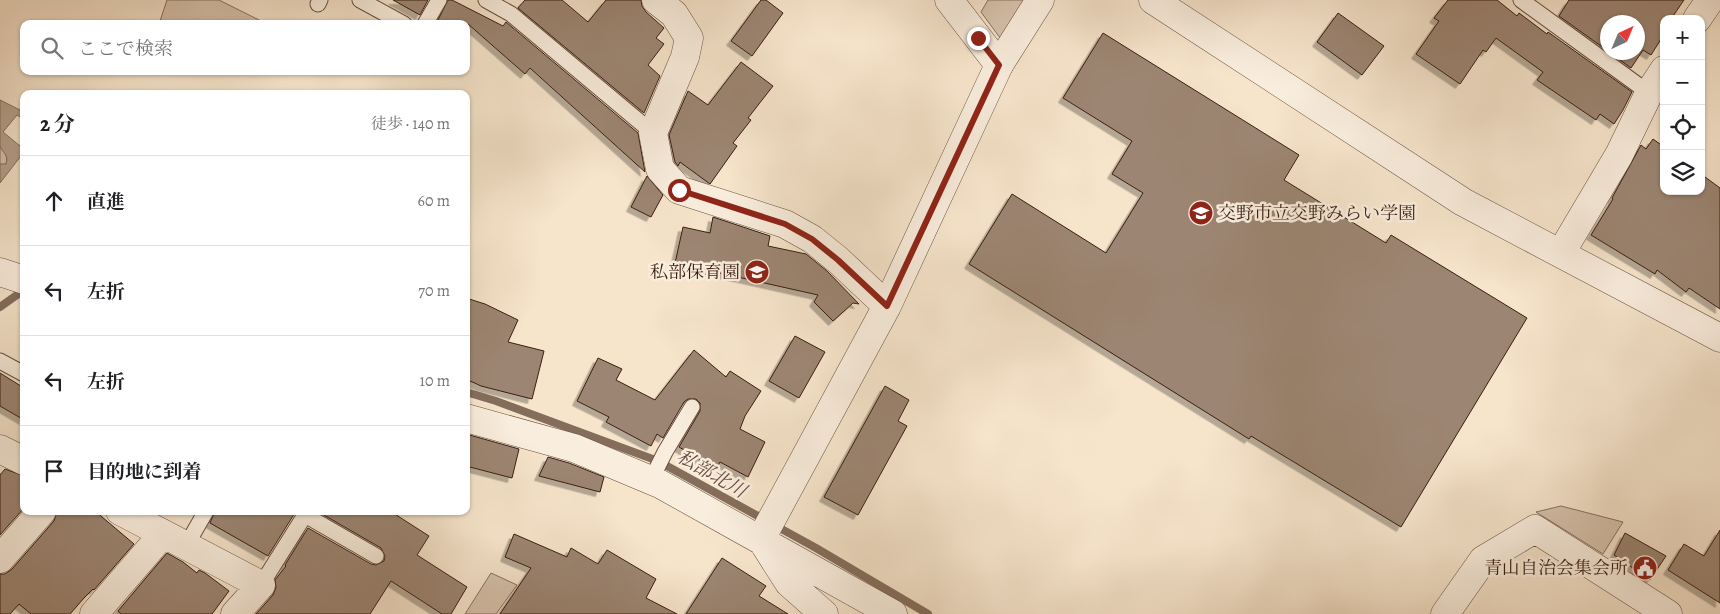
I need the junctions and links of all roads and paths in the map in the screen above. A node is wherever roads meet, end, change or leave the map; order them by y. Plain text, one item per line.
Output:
1 (360, 0) edge
2 (439, 0) edge
3 (486, 0) edge
4 (656, 0) edge
5 (949, 0) edge
6 (1040, 0) edge
7 (1153, 0) edge
8 (1521, 0) edge
9 (397, 20) edge
10 (428, 20) edge
11 (999, 65) junction
12 (1656, 81) edge
13 (653, 133) junction
14 (1561, 253) junction
15 (0, 272) edge
16 (20, 279) edge
17 (887, 306) junction
18 (1720, 338) edge
19 (0, 361) edge
20 (20, 372) edge
21 (692, 406) dead end
22 (470, 419) edge
23 (0, 449) edge
24 (20, 459) edge
25 (654, 474) junction
26 (38, 515) edge
27 (128, 515) edge
28 (202, 515) edge
29 (761, 539) junction
30 (175, 540) junction
31 (376, 556) dead end
32 (0, 559) edge
33 (261, 585) junction
34 (94, 614) edge
35 (235, 614) edge
36 (824, 614) edge
37 (893, 614) edge
38 (1445, 614) edge
39 (1668, 614) edge

1 - 9 lane
2 - 10 lane
3 - 13 lane
4 - 13 street
5 - 11 street
6 - 11 street
7 - 14 street
8 - 12 lane
11 - 17 street
12 - 14 street
13 - 17 street
14 - 18 street
15 - 16 street
17 - 29 street
19 - 20 lane
21 - 25 lane
22 - 25 street
23 - 24 street
25 - 29 street
26 - 32 street
27 - 30 street
28 - 30 lane
29 - 36 street
29 - 37 street
30 - 33 street
30 - 34 street
31 - 33 lane
33 - 35 street
38 - 39 street

